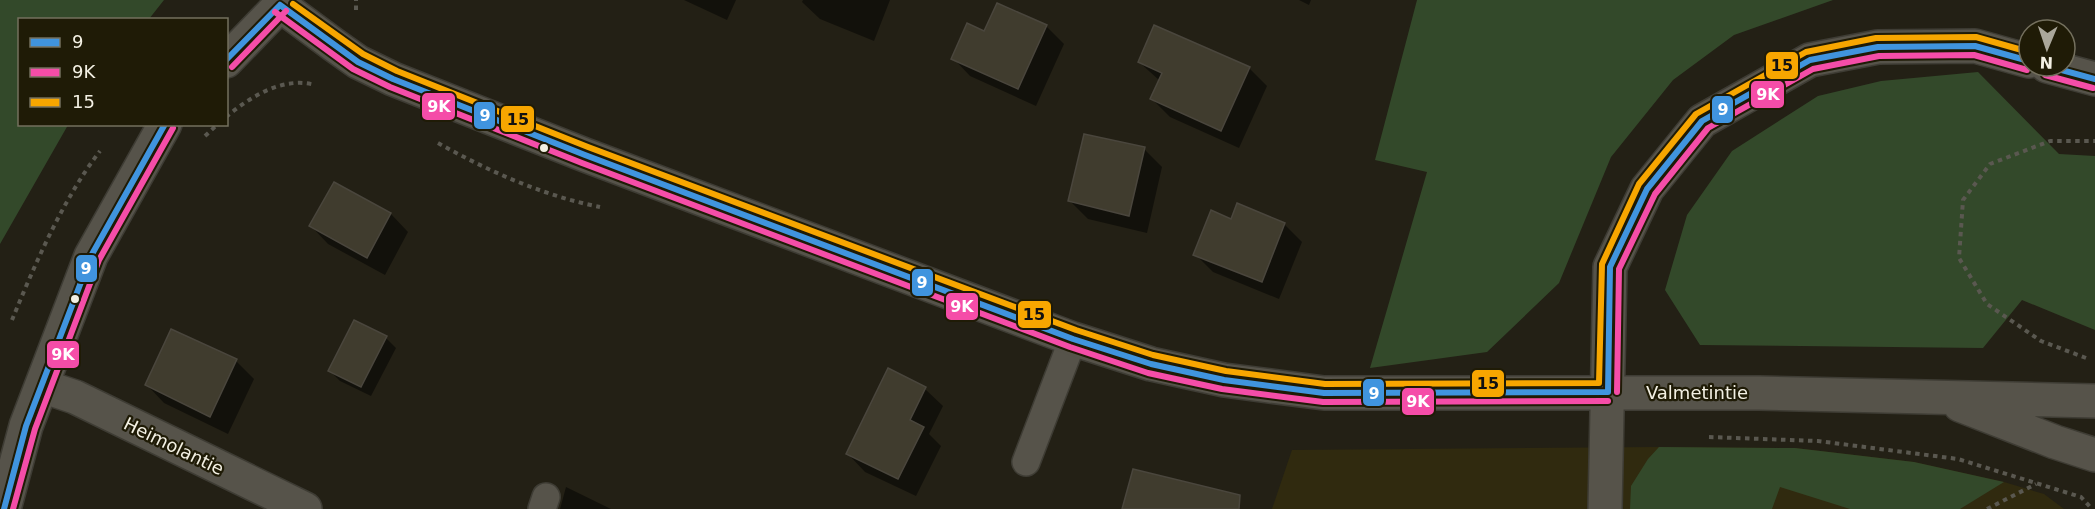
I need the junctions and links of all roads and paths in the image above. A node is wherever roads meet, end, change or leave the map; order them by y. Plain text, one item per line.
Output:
1 (280, 2) edge
2 (2017, 58) edge
3 (228, 60) edge
4 (2077, 74) edge
5 (2095, 79) edge
6 (243, 103) dead end
7 (228, 115) edge
8 (164, 126) edge
9 (2095, 141) edge
10 (1073, 339) junction
11 (2095, 361) edge
12 (42, 386) junction
13 (1608, 392) junction
14 (1936, 396) junction
15 (2095, 400) edge
16 (2095, 455) edge
17 (1026, 462) dead end
18 (2037, 484) dead end
19 (2081, 497) dead end
20 (4, 509) edge
21 (305, 509) edge
22 (1605, 509) edge
23 (1987, 509) edge
24 (2092, 509) edge

1 - 3 street, Valmetintie
1 - 10 street, Valmetintie
2 - 13 street
4 - 5 street
6 - 7 path
8 - 12 street
9 - 11 path
10 - 13 street, Valmetintie
10 - 17 lane
12 - 20 street
12 - 21 street, Heimolantie
13 - 14 street, Valmetintie
13 - 22 street
14 - 15 street, Valmetintie
14 - 16 street, Valmetintie
18 - 23 path
19 - 24 path

